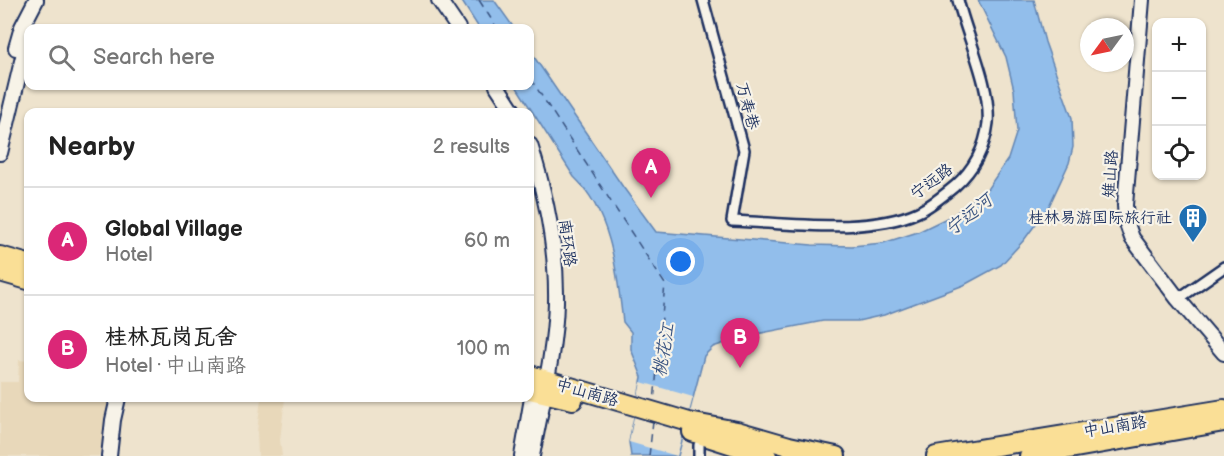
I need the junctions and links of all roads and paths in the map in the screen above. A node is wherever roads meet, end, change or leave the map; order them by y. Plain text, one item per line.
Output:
1 (36, 0) edge
2 (46, 0) edge
3 (439, 0) edge
4 (703, 0) edge
5 (958, 0) edge
6 (1142, 0) edge
7 (34, 24) edge
8 (455, 24) edge
9 (24, 53) edge
10 (500, 90) edge
11 (511, 108) edge
12 (0, 113) edge
13 (0, 153) edge
14 (534, 157) edge
15 (732, 221) joint
16 (0, 256) edge
17 (24, 263) edge
18 (1224, 267) edge
19 (0, 272) edge
20 (24, 279) edge
21 (1178, 299) junction
22 (1224, 352) edge
23 (536, 384) edge
24 (117, 402) edge
25 (532, 402) edge
26 (1224, 409) edge
27 (1224, 422) edge
28 (688, 426) junction
29 (699, 445) dead end
30 (109, 456) edge
31 (522, 456) edge
32 (532, 456) edge
33 (699, 456) edge
34 (767, 456) edge
35 (836, 456) edge
36 (936, 456) edge
37 (1029, 456) edge

1 - 12 street
2 - 7 street
3 - 8 street
4 - 15 street, 万寿巷
5 - 15 street, 宁远路
6 - 21 street, 雉山路
9 - 13 street
10 - 11 street
14 - 23 street, 南环路
16 - 17 highway
18 - 21 street
19 - 20 highway
21 - 22 street, 雉山路
23 - 28 highway, 中山南路
23 - 32 street, 南环路
24 - 30 street
25 - 31 street, 南环路
26 - 36 highway, 中山南路
27 - 37 highway, 中山南路
28 - 34 highway
28 - 35 highway
29 - 33 street

